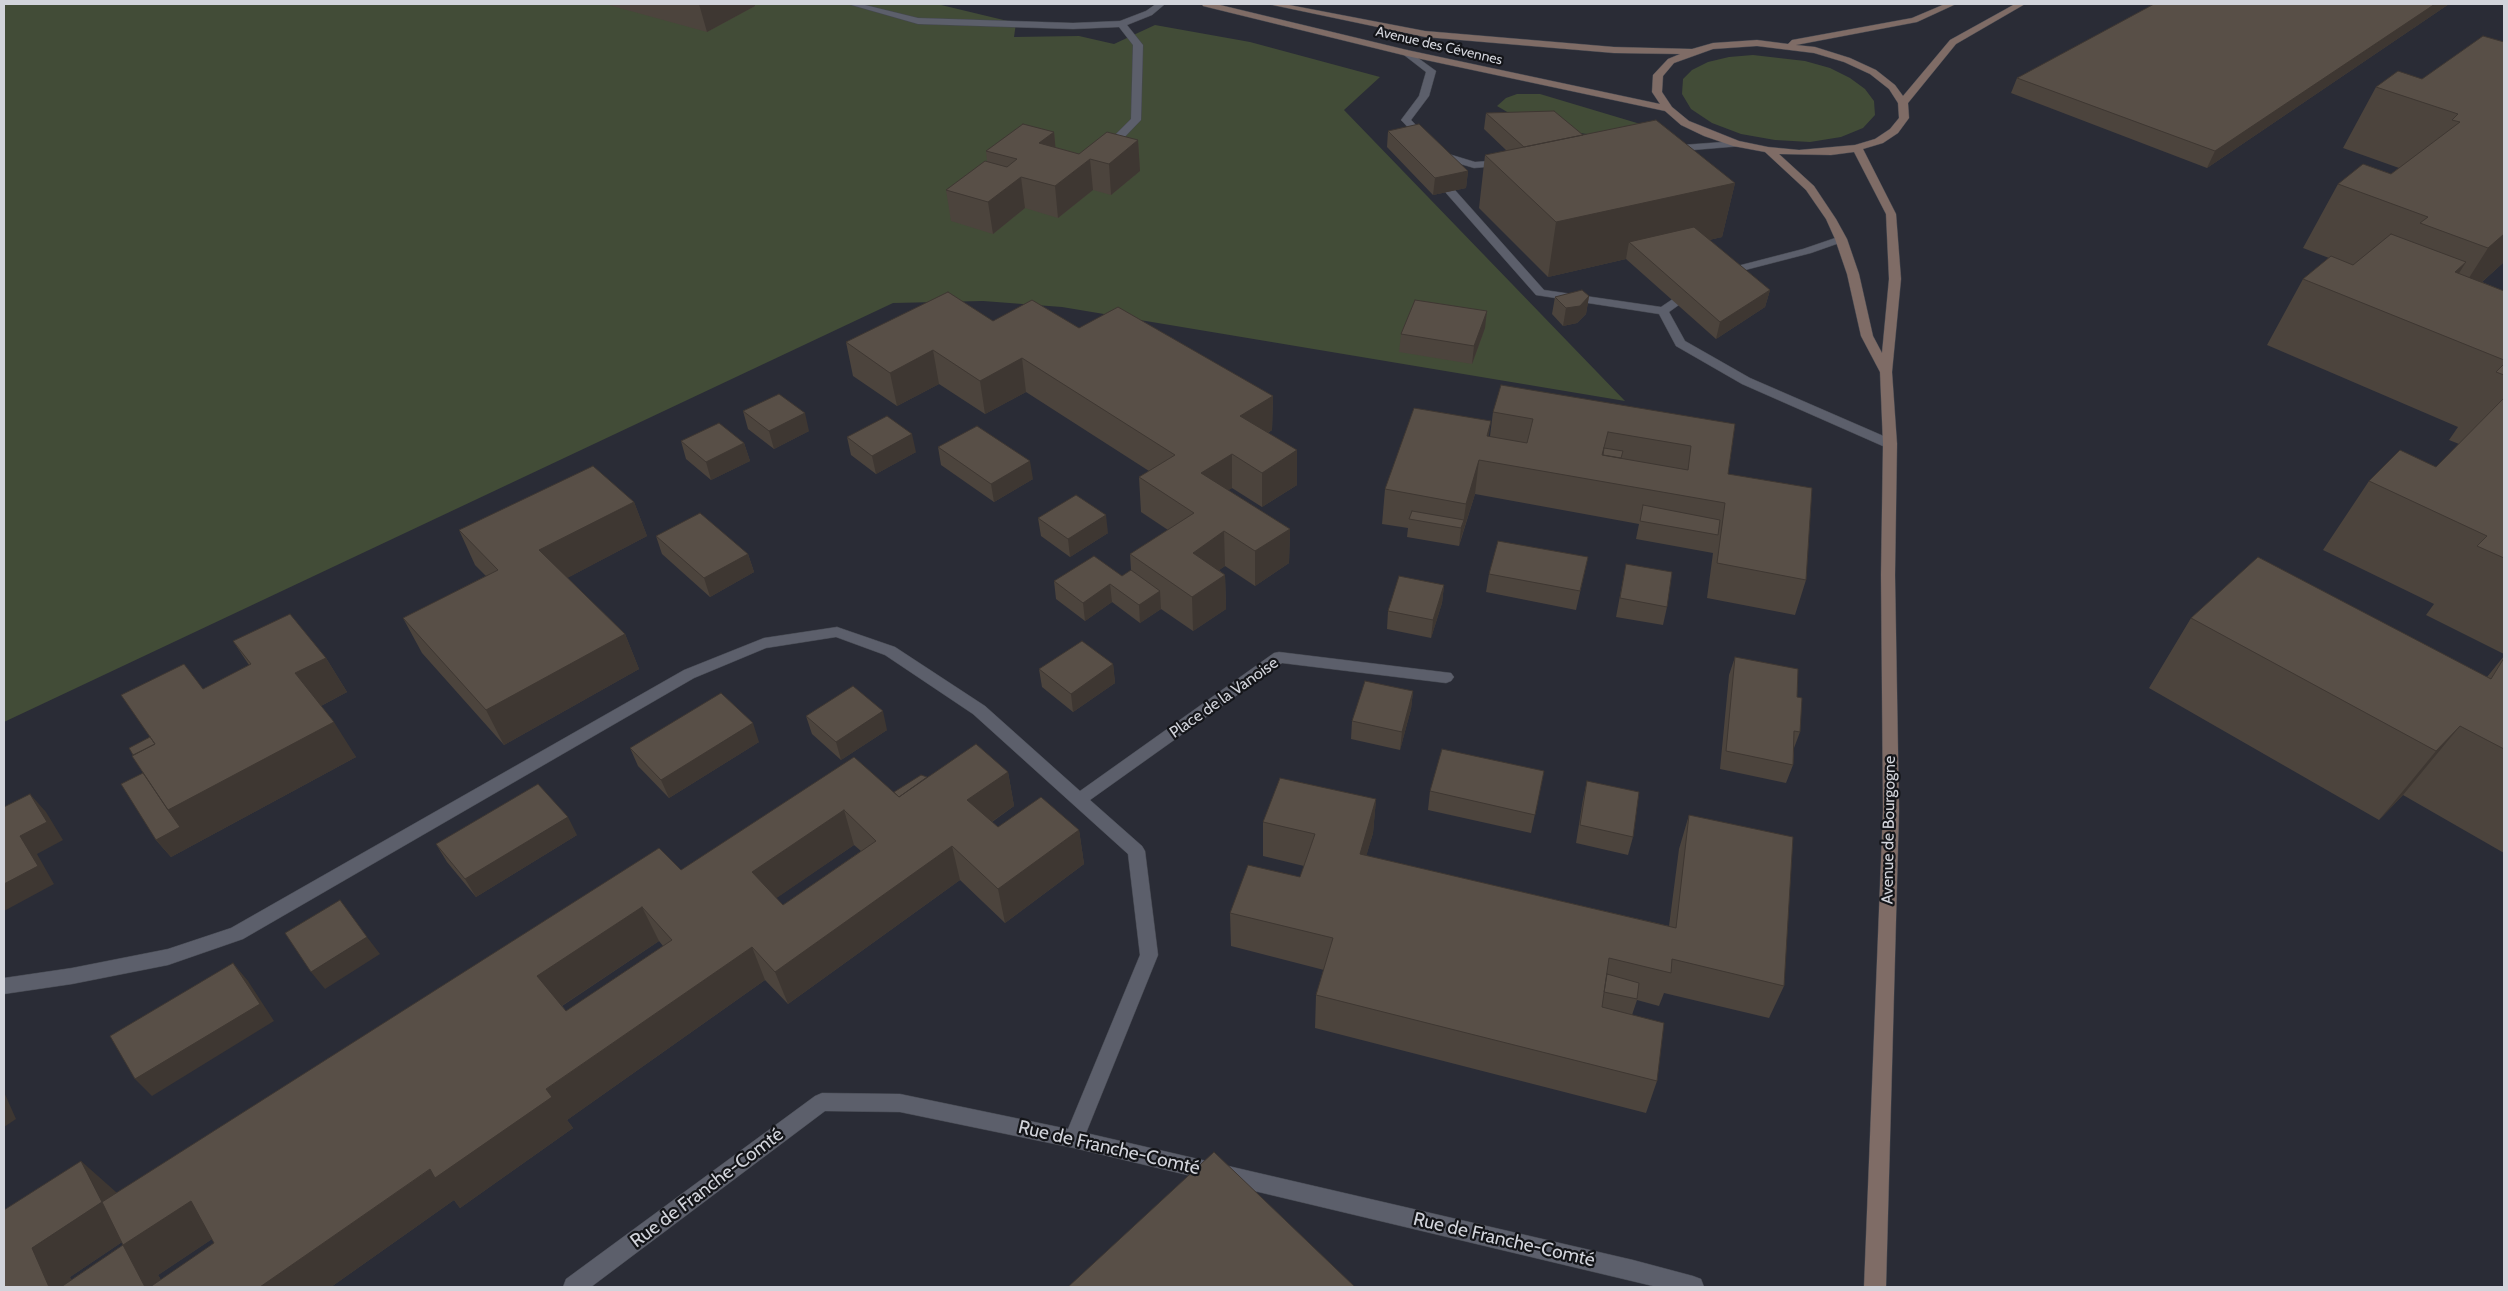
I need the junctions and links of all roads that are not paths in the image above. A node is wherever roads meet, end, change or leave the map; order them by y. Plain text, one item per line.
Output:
1 (852, 4) edge
2 (1161, 4) edge
3 (1206, 4) edge
4 (1272, 4) edge
5 (1952, 4) edge
6 (2021, 4) edge
7 (1121, 24) junction
8 (1781, 45) junction
9 (1694, 51) junction
10 (1407, 53) junction
11 (1903, 103) junction
12 (1668, 109) junction
13 (1737, 144) junction
14 (1110, 146) edge
15 (1858, 148) junction
16 (1657, 150) edge
17 (1768, 150) junction
18 (1512, 162) edge
19 (1450, 191) edge
20 (1841, 238) junction
21 (1663, 311) junction
22 (1886, 372) junction
23 (1890, 444) junction
24 (1446, 677) dead end
25 (1080, 799) junction
26 (4, 986) edge
27 (1074, 1138) junction
28 (574, 1287) edge
29 (1694, 1287) edge
30 (1875, 1287) edge

1 - 7 street
2 - 7 street
3 - 10 street, Avenue des Cévennes
4 - 9 street, Avenue des Cévennes
5 - 8 street
6 - 11 street
7 - 14 street
8 - 9 street
8 - 11 street
9 - 12 street
10 - 12 street, Avenue des Cévennes
10 - 18 street
11 - 15 street
12 - 13 street
13 - 16 street
13 - 17 street
15 - 17 street
15 - 22 street, Avenue de Bourgogne
17 - 20 street, Avenue de Bourgogne
19 - 21 street
20 - 21 street
20 - 22 street, Avenue de Bourgogne
21 - 23 street
22 - 23 street, Avenue de Bourgogne
23 - 30 street, Avenue de Bourgogne
24 - 25 street, Place de la Vanoise
25 - 26 street
25 - 27 street
27 - 28 street, Rue de Franche-Comté
27 - 29 street, Rue de Franche-Comté

